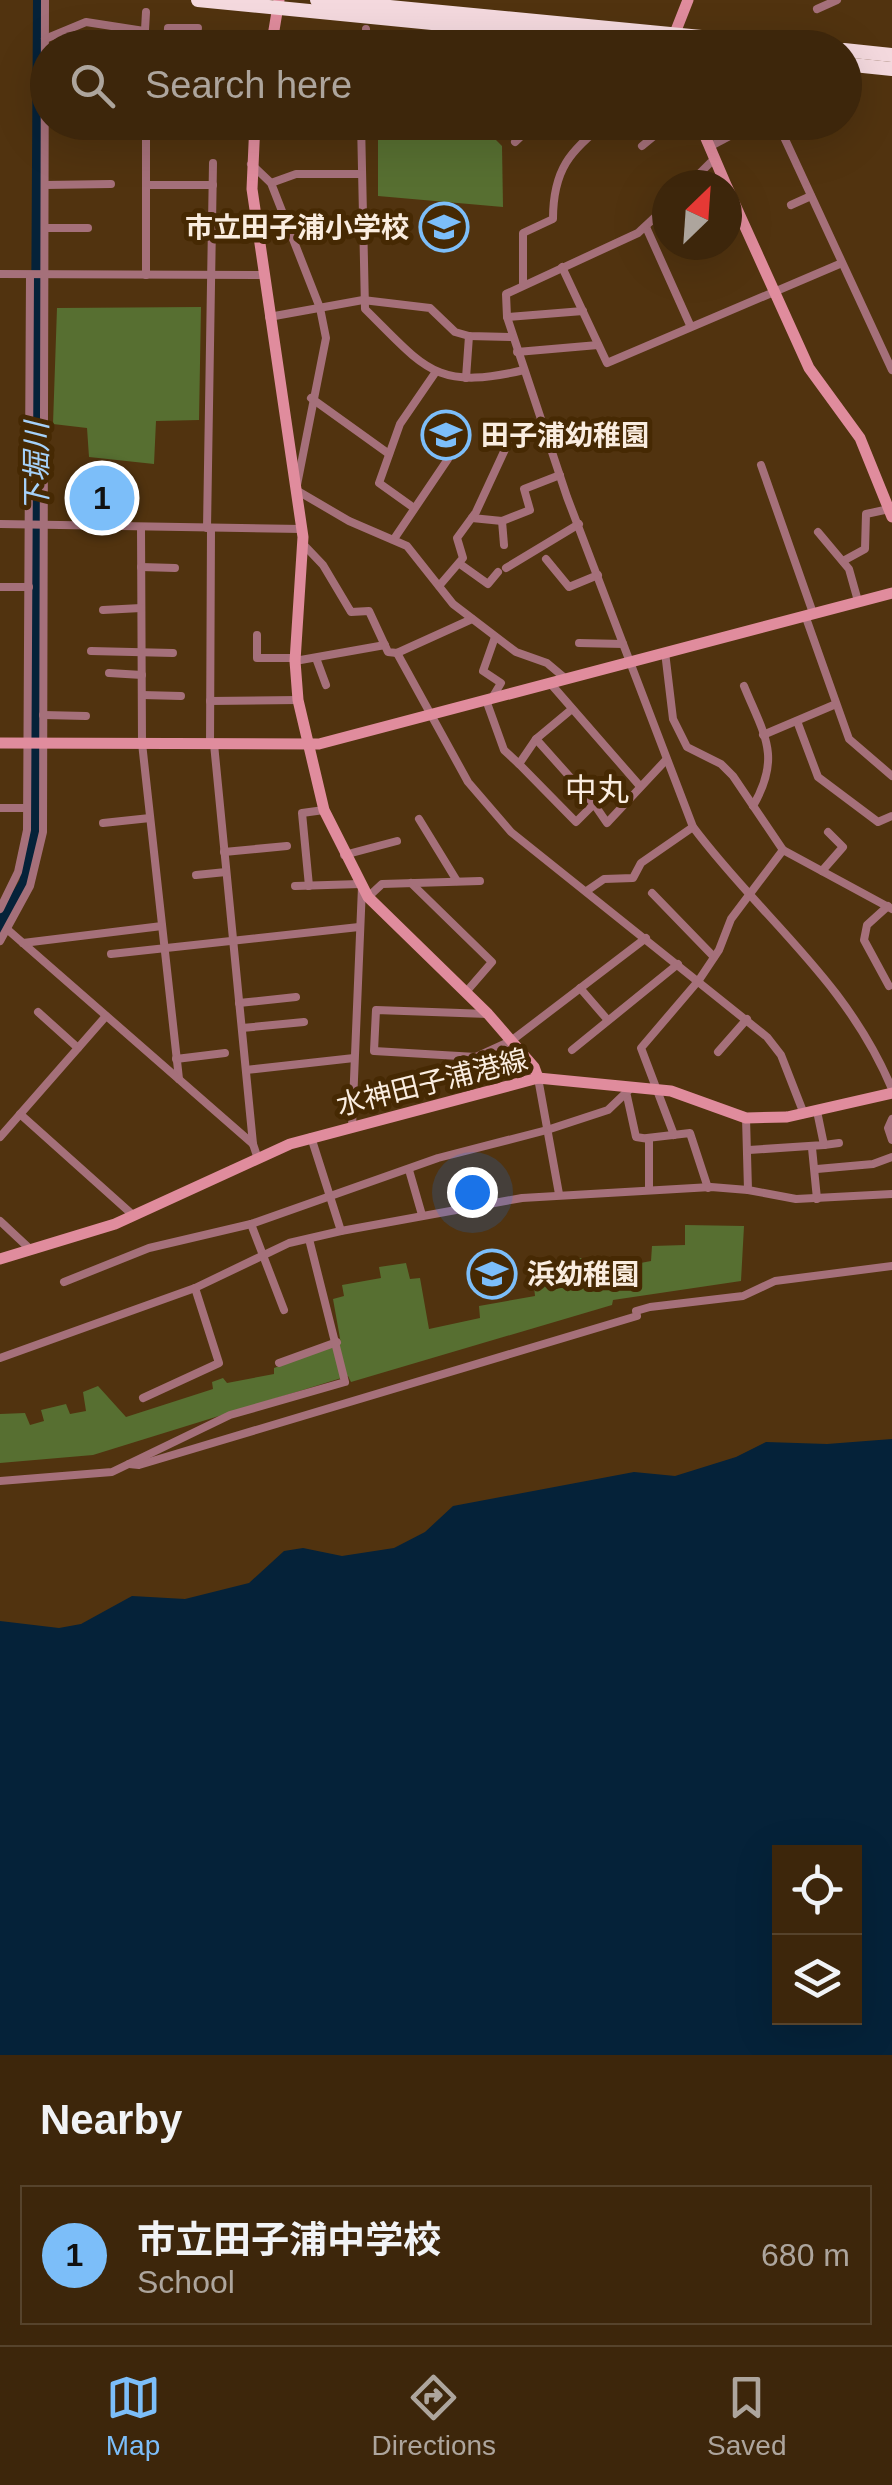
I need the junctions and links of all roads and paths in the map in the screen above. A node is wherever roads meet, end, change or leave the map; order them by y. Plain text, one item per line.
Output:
1 (45, 0) edge
2 (198, 0) edge
3 (317, 0) edge
4 (688, 0) edge
5 (837, 0) edge
6 (279, 4) edge
7 (818, 9) dead end
8 (146, 12) dead end
9 (198, 28) dead end
10 (45, 30) edge
11 (67, 30) edge
12 (138, 30) edge
13 (144, 30) edge
14 (168, 30) edge
15 (274, 30) edge
16 (493, 30) edge
17 (565, 30) edge
18 (677, 30) edge
19 (862, 52) edge
20 (892, 55) edge
21 (862, 66) edge
22 (892, 69) edge
23 (46, 140) edge
24 (146, 140) edge
25 (253, 140) edge
26 (362, 140) edge
27 (583, 140) edge
28 (649, 140) edge
29 (707, 140) edge
30 (729, 140) edge
31 (785, 140) edge
32 (642, 146) dead end
33 (712, 153) junction
34 (213, 163) dead end
35 (251, 164) junction
36 (699, 170) edge
37 (719, 170) edge
38 (362, 174) junction
39 (271, 182) junction
40 (111, 184) dead end
41 (45, 185) junction
42 (146, 185) junction
43 (213, 185) junction
44 (811, 196) junction
45 (791, 206) dead end
46 (742, 221) edge
47 (652, 222) edge
48 (45, 228) junction
49 (88, 228) dead end
50 (646, 228) junction
51 (842, 263) junction
52 (562, 267) junction
53 (0, 274) edge
54 (264, 275) junction
55 (30, 276) junction
56 (43, 276) junction
57 (146, 276) junction
58 (213, 276) junction
59 (523, 284) junction
60 (774, 290) junction
61 (362, 300) junction
62 (320, 308) junction
63 (583, 311) junction
64 (507, 317) junction
65 (269, 318) junction
66 (690, 326) junction
67 (470, 336) junction
68 (512, 337) junction
69 (598, 345) junction
70 (518, 352) junction
71 (524, 370) junction
72 (892, 370) edge
73 (434, 373) junction
74 (466, 378) junction
75 (312, 398) junction
76 (508, 443) dead end
77 (389, 454) junction
78 (448, 460) dead end
79 (761, 465) dead end
80 (560, 475) junction
81 (296, 490) junction
82 (414, 508) junction
83 (891, 513) edge
84 (472, 518) junction
85 (502, 521) junction
86 (0, 524) edge
87 (42, 524) junction
88 (579, 524) junction
89 (30, 525) junction
90 (140, 527) junction
91 (209, 528) junction
92 (302, 530) junction
93 (818, 532) dead end
94 (394, 539) junction
95 (303, 544) junction
96 (504, 545) dead end
97 (546, 559) dead end
98 (844, 561) junction
99 (460, 564) junction
100 (141, 566) junction
101 (174, 568) dead end
102 (598, 575) junction
103 (439, 586) junction
104 (0, 587) edge
105 (29, 588) junction
106 (891, 595) edge
107 (858, 601) junction
108 (141, 608) junction
109 (103, 610) dead end
110 (809, 614) junction
111 (472, 619) junction
112 (256, 635) dead end
113 (496, 637) junction
114 (579, 643) dead end
115 (623, 644) junction
116 (385, 645) junction
117 (91, 652) dead end
118 (142, 652) junction
119 (665, 652) junction
120 (173, 653) dead end
121 (397, 653) junction
122 (316, 658) junction
123 (296, 660) junction
124 (630, 662) junction
125 (109, 673) dead end
126 (142, 675) junction
127 (566, 679) junction
128 (550, 683) junction
129 (326, 685) dead end
130 (744, 686) dead end
131 (142, 695) junction
132 (181, 696) dead end
133 (489, 699) junction
134 (210, 700) junction
135 (298, 700) junction
136 (836, 704) junction
137 (572, 709) junction
138 (431, 714) junction
139 (43, 716) junction
140 (86, 716) dead end
141 (798, 721) junction
142 (763, 735) junction
143 (536, 739) junction
144 (0, 743) edge
145 (27, 743) junction
146 (44, 743) junction
147 (142, 743) junction
148 (212, 744) junction
149 (309, 744) junction
150 (665, 761) junction
151 (519, 764) junction
152 (892, 776) edge
153 (640, 785) junction
154 (594, 804) junction
155 (754, 806) junction
156 (0, 808) edge
157 (27, 808) junction
158 (324, 810) junction
159 (892, 816) edge
160 (150, 818) junction
161 (419, 819) dead end
162 (103, 823) dead end
163 (693, 827) junction
164 (828, 832) dead end
165 (397, 842) dead end
166 (287, 846) dead end
167 (784, 850) junction
168 (224, 852) junction
169 (344, 855) junction
170 (822, 871) junction
171 (226, 872) junction
172 (196, 875) dead end
173 (457, 881) junction
174 (480, 881) dead end
175 (411, 884) junction
176 (295, 886) dead end
177 (309, 886) junction
178 (363, 889) junction
179 (588, 890) junction
180 (652, 893) dead end
181 (752, 896) junction
182 (890, 908) edge
183 (0, 910) edge
184 (162, 926) junction
185 (360, 927) junction
186 (8, 930) junction
187 (646, 938) junction
188 (0, 941) edge
189 (233, 941) junction
190 (23, 943) junction
191 (164, 947) junction
192 (111, 954) dead end
193 (714, 957) junction
194 (678, 964) junction
195 (699, 980) junction
196 (889, 986) dead end
197 (580, 988) junction
198 (466, 992) junction
199 (296, 997) dead end
200 (239, 1003) junction
201 (38, 1012) dead end
202 (488, 1014) junction
203 (106, 1016) junction
204 (606, 1018) junction
205 (747, 1019) junction
206 (304, 1022) dead end
207 (242, 1028) junction
208 (511, 1041) junction
209 (78, 1048) junction
210 (572, 1050) dead end
211 (718, 1052) dead end
212 (225, 1053) dead end
213 (354, 1058) junction
214 (176, 1059) junction
215 (246, 1070) junction
216 (538, 1078) junction
217 (179, 1080) junction
218 (656, 1088) junction
219 (892, 1091) edge
220 (630, 1092) junction
221 (20, 1114) junction
222 (811, 1115) junction
223 (746, 1118) junction
224 (892, 1119) edge
225 (352, 1127) junction
226 (548, 1130) junction
227 (674, 1135) junction
228 (0, 1137) edge
229 (311, 1138) junction
230 (647, 1138) junction
231 (892, 1140) edge
232 (839, 1144) dead end
233 (824, 1145) junction
234 (812, 1148) junction
235 (255, 1150) junction
236 (749, 1150) junction
237 (892, 1157) edge
238 (816, 1169) junction
239 (410, 1170) junction
240 (708, 1188) junction
241 (649, 1190) junction
242 (748, 1190) junction
243 (560, 1194) junction
244 (892, 1194) edge
245 (333, 1196) junction
246 (817, 1198) junction
247 (134, 1216) junction
248 (422, 1216) junction
249 (0, 1222) edge
250 (251, 1224) junction
251 (342, 1231) junction
252 (309, 1238) junction
253 (31, 1250) junction
254 (263, 1255) junction
255 (4, 1258) edge
256 (892, 1266) edge
257 (0, 1269) edge
258 (64, 1282) dead end
259 (195, 1288) junction
260 (284, 1310) dead end
261 (338, 1342) junction
262 (3, 1354) edge
263 (279, 1363) dead end
264 (143, 1398) dead end
265 (128, 1464) junction
266 (0, 1481) edge

1 - 10 street
2 - 6 highway
3 - 17 highway
4 - 18 street
5 - 7 street
6 - 15 street
6 - 16 highway
8 - 13 street
9 - 14 street
11 - 12 street
19 - 20 highway
21 - 22 highway
23 - 41 street
24 - 42 street
25 - 35 street
26 - 38 street
27 - 59 street
28 - 32 street
29 - 33 street
30 - 33 street
31 - 44 street
33 - 36 street
33 - 37 street
34 - 43 street
35 - 39 street
35 - 54 street
38 - 39 street
38 - 61 street
39 - 62 street
40 - 41 street
41 - 48 street
42 - 43 street
42 - 57 street
43 - 58 street
44 - 45 street
44 - 51 street
46 - 60 street
47 - 50 street
48 - 49 street
48 - 56 street
50 - 52 street
50 - 66 street
51 - 60 street
51 - 72 street
52 - 59 street
52 - 63 street
53 - 55 street
54 - 58 street
54 - 65 street
55 - 56 street
55 - 89 street
56 - 57 street
56 - 87 street
57 - 58 street
58 - 91 street
59 - 64 street
60 - 66 street
60 - 83 street
61 - 62 street
61 - 67 street
61 - 73 street
62 - 65 street
62 - 75 street
63 - 64 street
63 - 69 street
64 - 68 street
65 - 81 street
66 - 69 street
67 - 68 street
67 - 74 street
68 - 70 street
69 - 70 street
70 - 71 street
71 - 74 street
71 - 80 street
73 - 74 street
73 - 77 street
75 - 77 street
75 - 81 street
76 - 84 street
77 - 82 street
78 - 82 street
79 - 110 street
80 - 85 street
80 - 88 street
81 - 92 street
81 - 94 street
82 - 94 street
83 - 98 street
84 - 85 street
84 - 99 street
85 - 96 street
86 - 89 street
87 - 89 street
87 - 90 street
87 - 139 street
88 - 99 street
88 - 102 street
89 - 105 street
90 - 91 street
90 - 100 street
91 - 92 street
91 - 134 street
92 - 95 street
93 - 98 street
94 - 103 street
95 - 116 street
95 - 123 street
97 - 102 street
98 - 107 street
99 - 103 street
100 - 101 street
100 - 108 street
102 - 115 street
103 - 111 street
104 - 105 street
105 - 145 street
106 - 107 street
107 - 110 street
108 - 109 street
108 - 118 street
110 - 119 street
110 - 136 street
111 - 113 street
111 - 121 street
112 - 123 street
113 - 127 street
113 - 133 street
114 - 115 street
115 - 124 street
116 - 121 street
116 - 122 street
117 - 118 street
118 - 120 street
118 - 126 street
119 - 124 street
119 - 155 street
121 - 138 street
122 - 123 street
122 - 129 street
123 - 135 street
124 - 127 street
124 - 150 street
125 - 126 street
126 - 131 street
127 - 128 street
128 - 133 street
128 - 137 street
130 - 142 street
131 - 132 street
131 - 147 street
133 - 138 street
133 - 151 street
134 - 135 street
134 - 148 street
135 - 149 street
136 - 141 street
136 - 152 street
137 - 143 street
137 - 153 street
138 - 149 street
138 - 179 street
139 - 140 street
139 - 146 street
141 - 142 street
141 - 159 street
142 - 155 street
143 - 151 street
143 - 154 street
144 - 145 street
145 - 146 street
145 - 157 street
146 - 147 street
146 - 186 street
147 - 148 street
147 - 160 street
148 - 149 street
148 - 168 street
149 - 158 street
150 - 153 street
150 - 163 street
151 - 154 street
153 - 154 street
155 - 167 street
156 - 157 street
157 - 183 street
158 - 169 street
158 - 177 street
160 - 162 street
160 - 184 street
161 - 173 street
163 - 179 street
163 - 181 street
164 - 170 street
165 - 169 street
166 - 168 street
167 - 170 street
167 - 181 street
168 - 171 street
169 - 178 street
170 - 182 street
171 - 172 street
171 - 189 street
173 - 174 street
173 - 175 street
175 - 178 street
175 - 198 street
176 - 177 street
177 - 178 street
178 - 185 street
178 - 198 street
179 - 187 street
180 - 193 street
181 - 193 street
181 - 219 street
182 - 196 street
184 - 190 street
184 - 191 street
185 - 189 street
185 - 213 street
186 - 188 street
186 - 190 street
187 - 194 street
187 - 197 street
189 - 191 street
189 - 200 street
190 - 203 street
191 - 192 street
191 - 214 street
193 - 195 street
194 - 195 street
194 - 204 street
195 - 205 street
195 - 218 street
197 - 204 street
197 - 208 street
198 - 202 street
199 - 200 street
200 - 207 street
201 - 209 street
202 - 208 street
202 - 208 street
203 - 209 street
203 - 217 street
204 - 210 street
205 - 211 street
205 - 222 street
206 - 207 street
207 - 215 street
208 - 216 street
209 - 221 street
212 - 214 street
213 - 215 street
213 - 225 street
214 - 217 street
215 - 235 street
216 - 220 street, 水神田子浦港線
216 - 225 street, 水神田子浦港線
216 - 226 street
217 - 235 street
218 - 220 street, 水神田子浦港線
218 - 223 street, 水神田子浦港線
218 - 227 street
219 - 222 street, 水神田子浦港線
220 - 226 street
220 - 230 street
221 - 228 street
221 - 247 street
222 - 223 street, 水神田子浦港線
222 - 233 street
223 - 236 street
224 - 231 street
225 - 229 street, 水神田子浦港線
226 - 239 street
226 - 243 street
227 - 230 street
227 - 240 street
229 - 235 street, 水神田子浦港線
229 - 245 street
230 - 241 street
232 - 233 street
233 - 234 street
234 - 236 street
234 - 238 street
235 - 247 street, 水神田子浦港線
236 - 242 street
237 - 238 street
238 - 246 street
239 - 245 street
239 - 248 street
240 - 241 street
240 - 242 street
241 - 243 street
242 - 246 street
243 - 248 street
244 - 246 street
245 - 250 street
245 - 251 street
247 - 253 street, 水神田子浦港線
248 - 251 street
249 - 253 street
250 - 254 street
250 - 258 street
251 - 252 street
252 - 254 street
252 - 261 street
253 - 255 street, 水神田子浦港線
254 - 259 street
254 - 260 street
255 - 257 street
256 - 265 street
259 - 262 street
259 - 264 street
261 - 263 street
261 - 265 street
265 - 266 street

